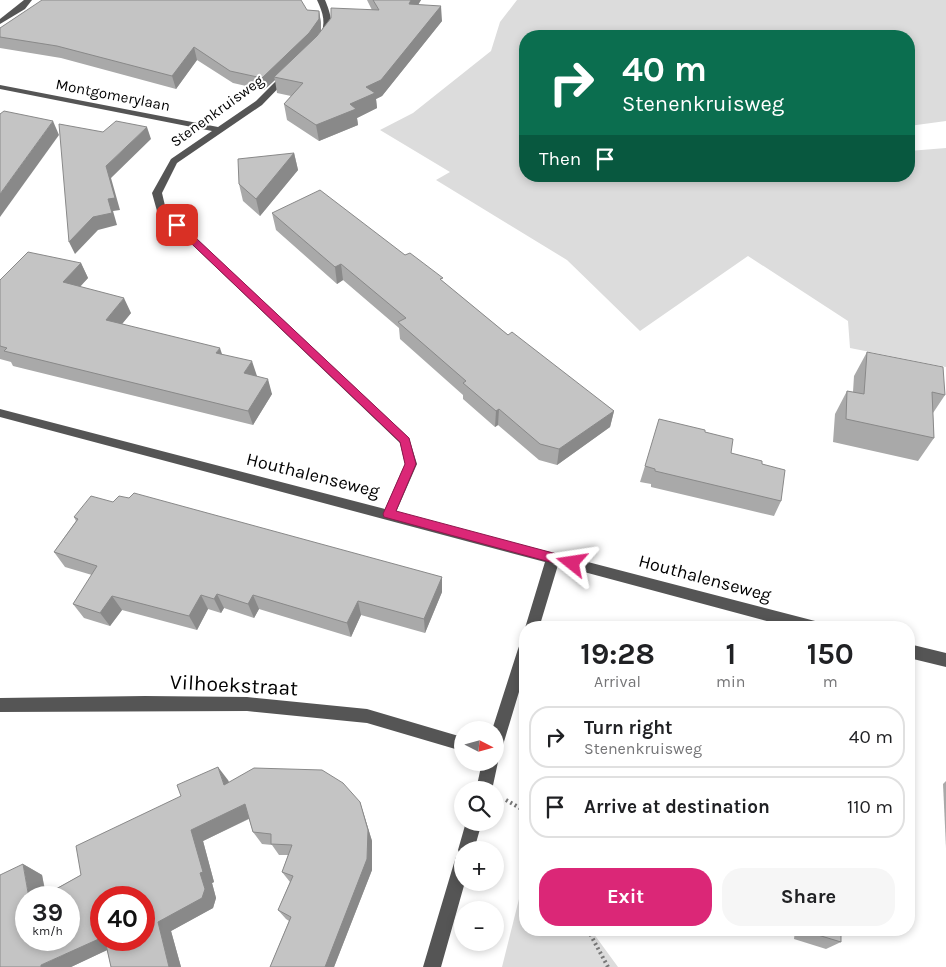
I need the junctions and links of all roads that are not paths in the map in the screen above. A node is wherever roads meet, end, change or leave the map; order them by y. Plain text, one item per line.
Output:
1 (28, 0) edge
2 (321, 0) edge
3 (0, 22) edge
4 (315, 48) edge
5 (294, 69) edge
6 (0, 86) edge
7 (221, 130) junction
8 (0, 413) edge
9 (388, 514) junction
10 (553, 558) junction
11 (534, 621) edge
12 (792, 621) edge
13 (915, 652) edge
14 (946, 660) edge
15 (519, 667) edge
16 (0, 704) edge
17 (502, 721) edge
18 (454, 742) edge
19 (454, 890) edge
20 (432, 967) edge

1 - 3 street
2 - 4 street
5 - 7 street, Stenenkruisweg
6 - 7 street, Montgomerylaan
7 - 9 street, Stenenkruisweg
8 - 9 street, Houthalenseweg
9 - 10 street, Houthalenseweg
10 - 11 street
10 - 12 street, Houthalenseweg
13 - 14 street
15 - 17 street
16 - 18 street, Vilhoekstraat
19 - 20 street

